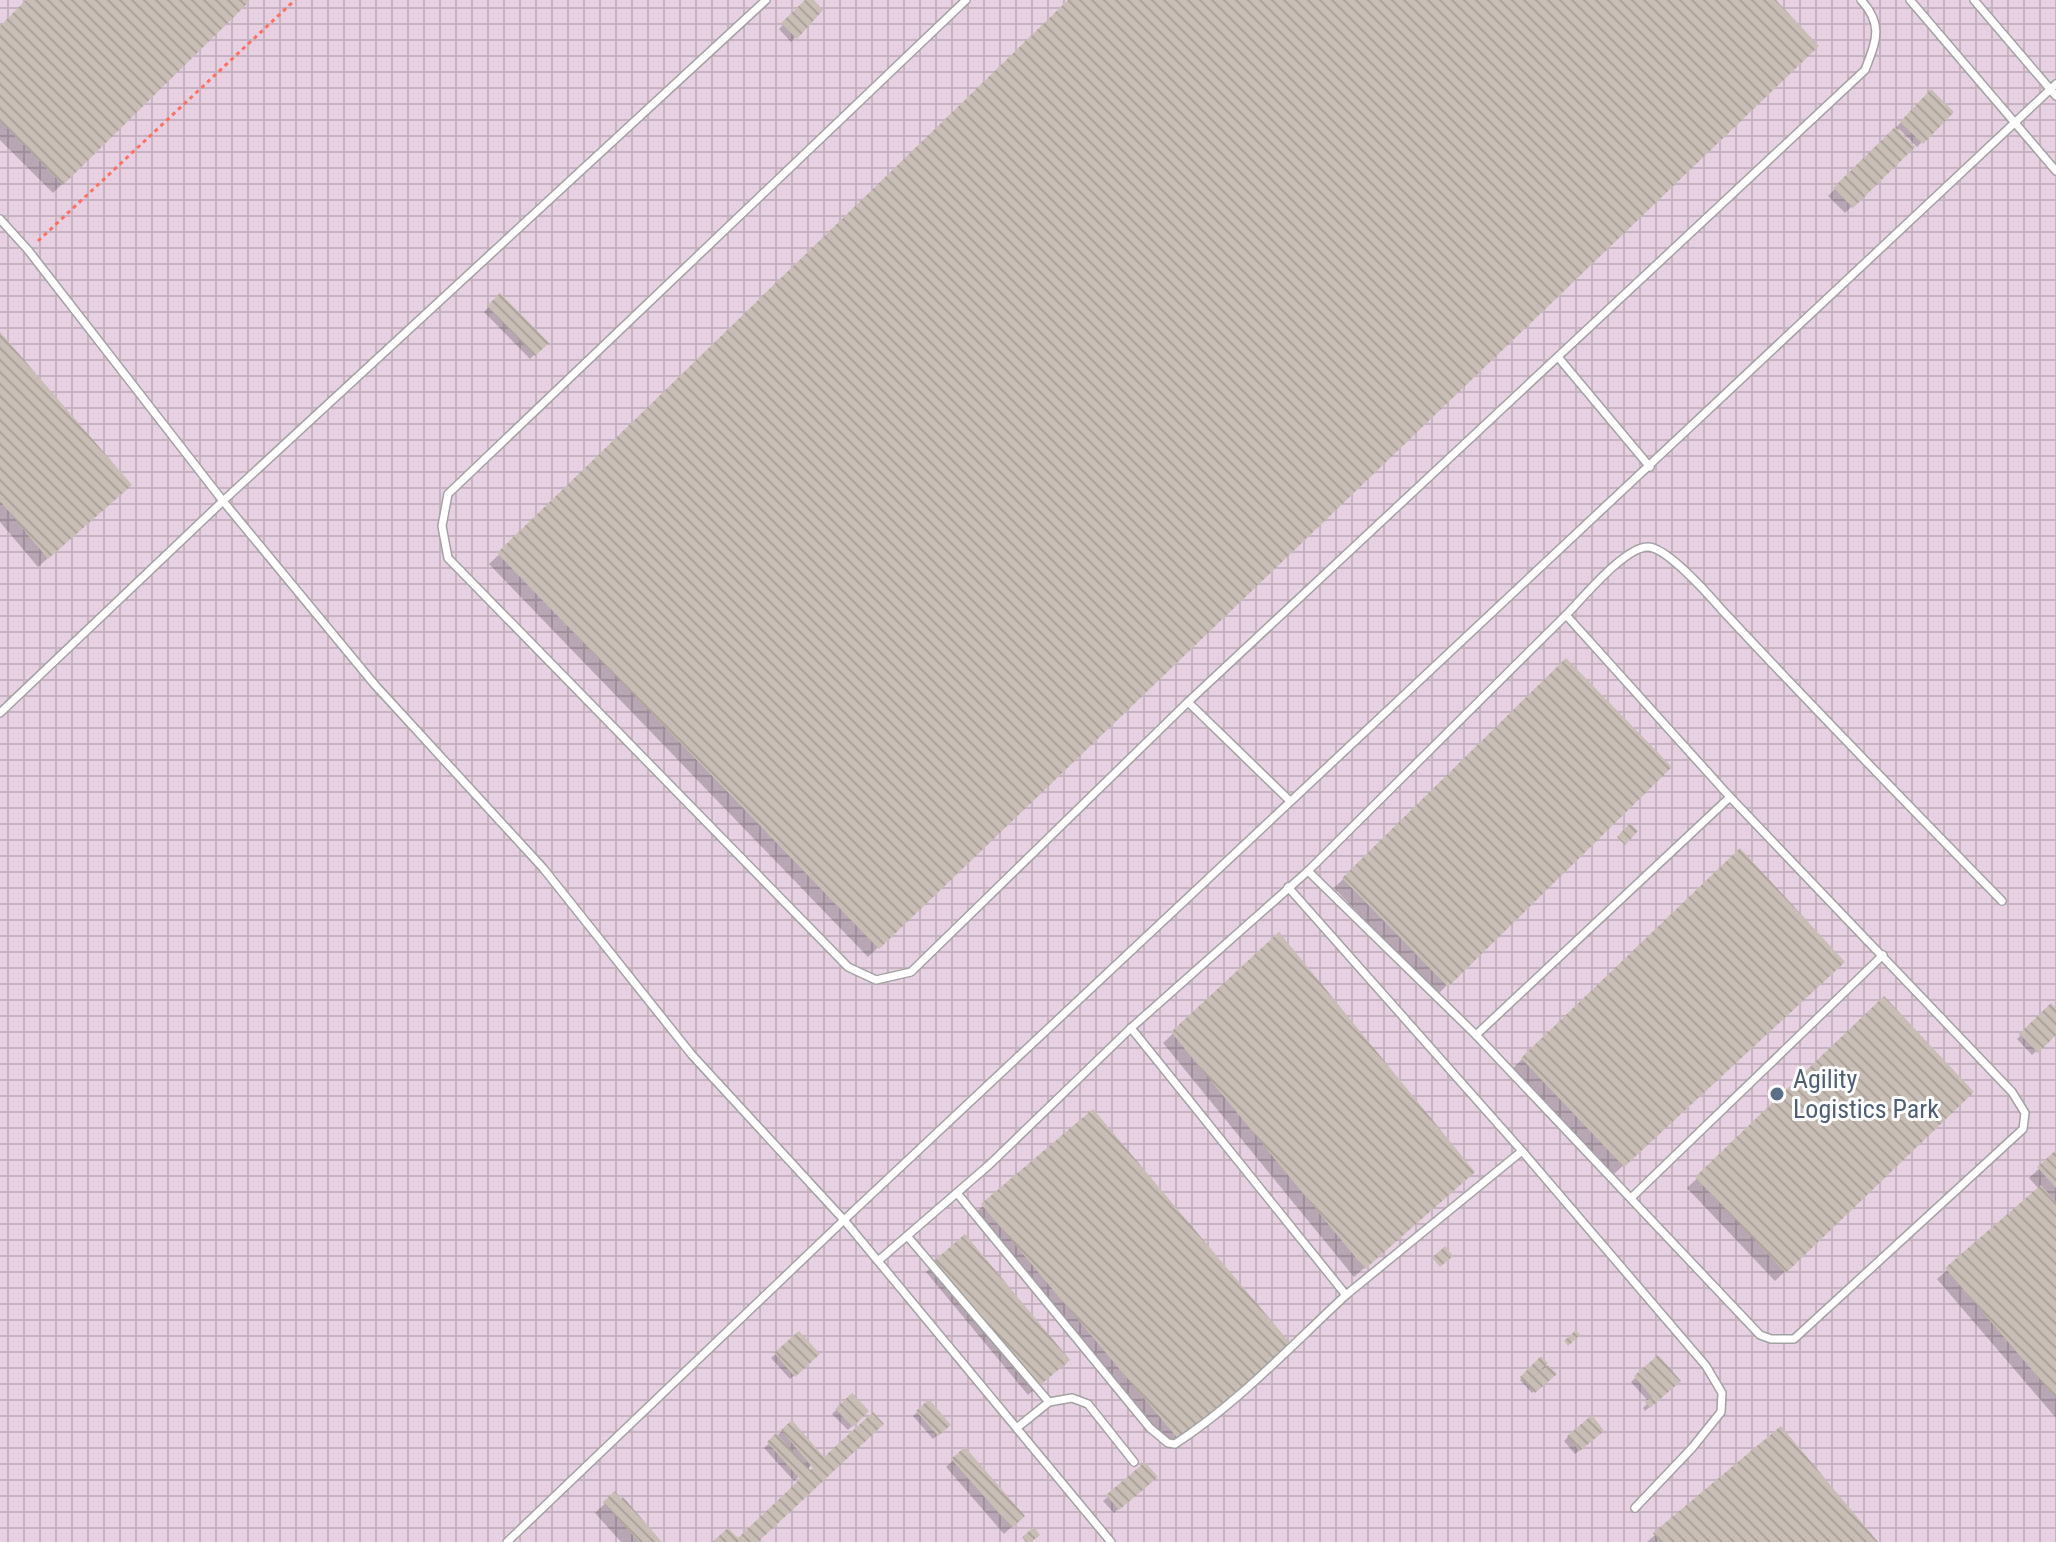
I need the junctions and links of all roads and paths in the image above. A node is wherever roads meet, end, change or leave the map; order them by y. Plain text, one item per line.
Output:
1 (295, 0) edge
2 (766, 0) edge
3 (966, 0) edge
4 (1861, 0) edge
5 (1910, 0) edge
6 (1974, 0) edge
7 (2054, 90) edge
8 (2016, 124) junction
9 (2056, 171) edge
10 (0, 219) edge
11 (28, 250) junction
12 (1558, 357) junction
13 (1650, 467) junction
14 (223, 501) junction
15 (1566, 615) junction
16 (1188, 702) junction
17 (0, 713) edge
18 (1730, 797) junction
19 (1290, 801) junction
20 (1308, 871) junction
21 (1288, 887) junction
22 (2002, 901) dead end
23 (1883, 955) junction
24 (1131, 1028) junction
25 (1476, 1035) junction
26 (1522, 1151) junction
27 (957, 1193) junction
28 (1632, 1197) junction
29 (844, 1220) junction
30 (908, 1237) junction
31 (878, 1261) junction
32 (1346, 1295) junction
33 (1049, 1402) junction
34 (1018, 1427) junction
35 (1134, 1462) dead end
36 (1635, 1508) dead end
37 (507, 1542) edge
38 (1111, 1542) edge

1 - 11 path
2 - 14 lane
3 - 16 lane
4 - 12 lane
5 - 8 lane
6 - 7 lane
7 - 8 lane
8 - 9 lane
8 - 13 lane
10 - 11 lane
11 - 14 lane
12 - 13 lane
12 - 16 lane
13 - 19 lane
14 - 17 lane
14 - 29 lane
15 - 18 lane
15 - 20 lane
15 - 22 lane
16 - 19 lane
18 - 23 lane
18 - 25 lane
19 - 29 lane
20 - 21 lane
20 - 25 lane
21 - 24 lane
21 - 26 lane
23 - 28 lane
23 - 28 lane
24 - 27 lane
24 - 32 lane
25 - 28 lane
26 - 32 lane
26 - 36 lane
27 - 30 lane
27 - 32 lane
29 - 31 lane
29 - 37 lane
30 - 31 lane
30 - 33 lane
31 - 34 lane
33 - 34 lane
33 - 35 lane
34 - 38 lane

